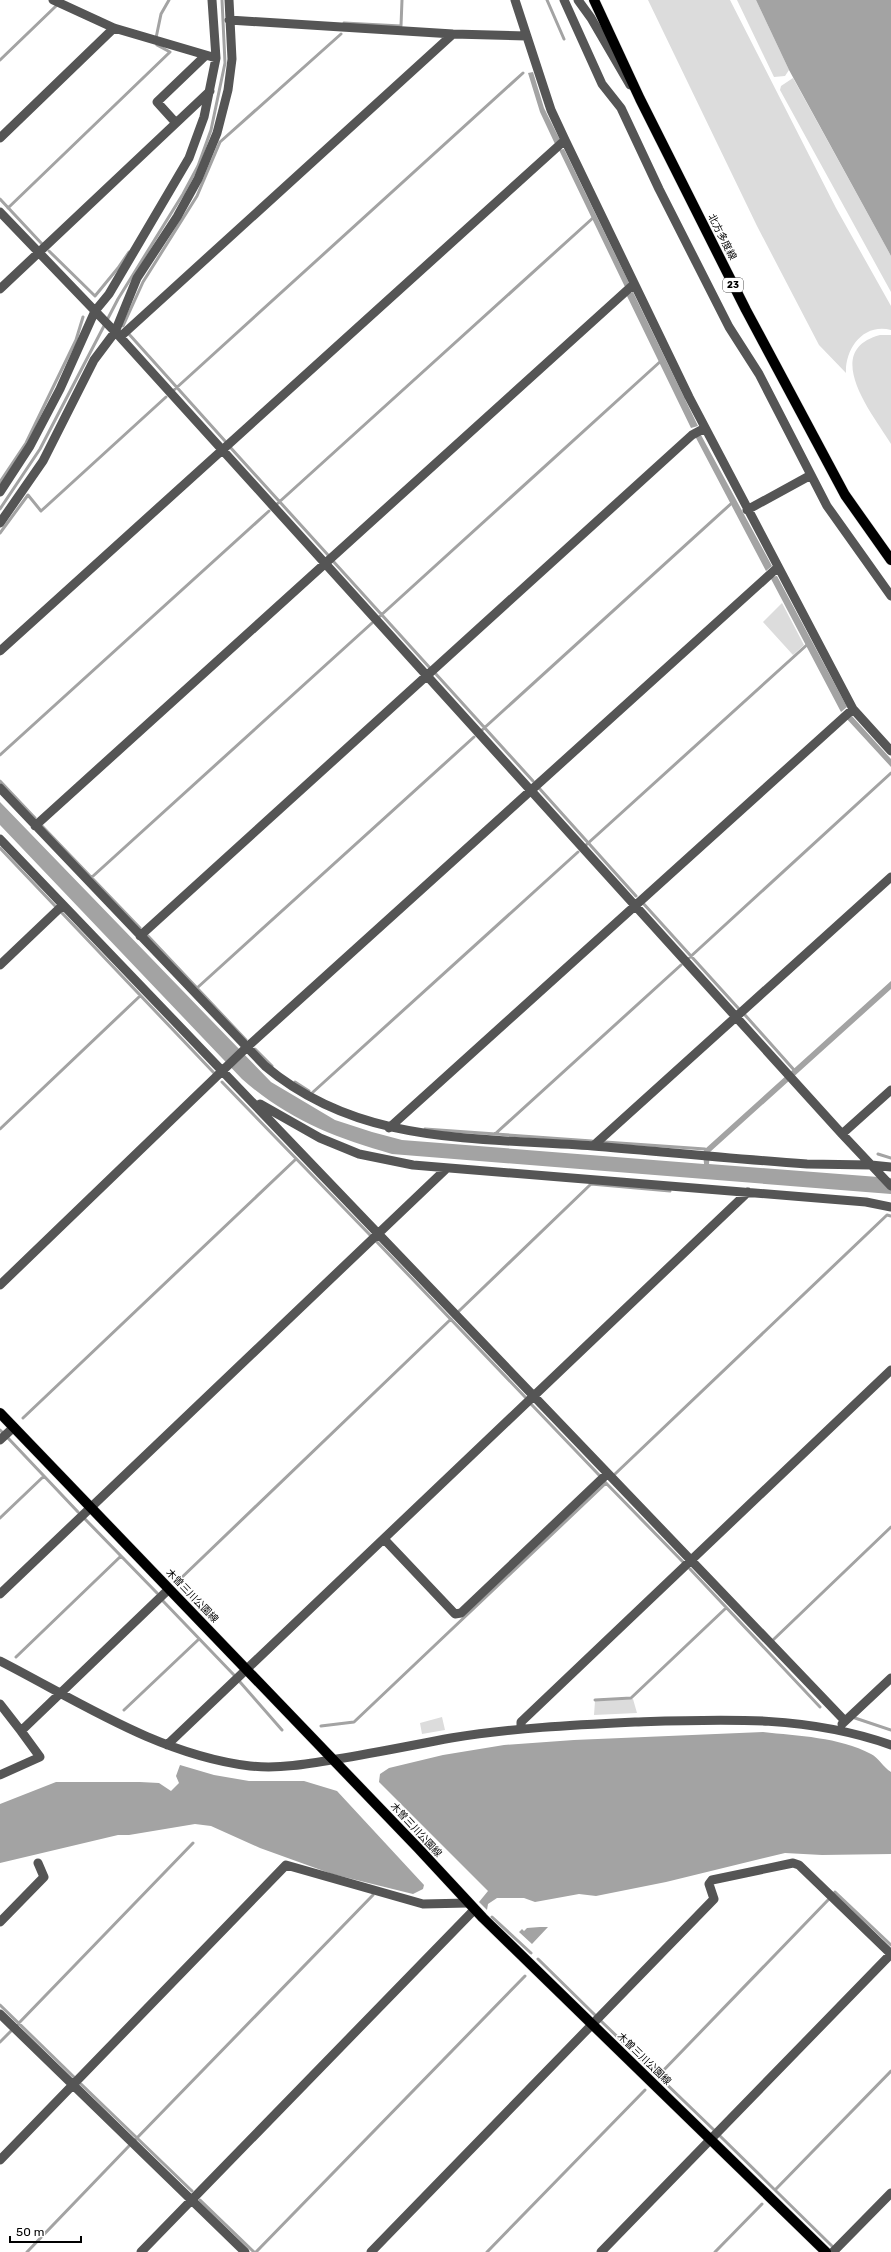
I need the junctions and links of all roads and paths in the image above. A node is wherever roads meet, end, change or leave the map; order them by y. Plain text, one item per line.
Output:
1 (53, 0) edge
2 (212, 0) edge
3 (229, 0) edge
4 (515, 0) edge
5 (564, 0) edge
6 (578, 0) edge
7 (594, 0) edge
8 (229, 20) junction
9 (114, 28) junction
10 (453, 34) junction
11 (526, 36) junction
12 (205, 56) junction
13 (216, 58) junction
14 (210, 92) junction
15 (640, 99) junction
16 (176, 123) junction
17 (0, 138) edge
18 (565, 140) junction
19 (0, 212) edge
20 (38, 252) junction
21 (634, 284) junction
22 (0, 289) edge
23 (95, 312) junction
24 (116, 333) junction
25 (105, 346) junction
26 (705, 428) junction
27 (222, 450) junction
28 (811, 475) junction
29 (0, 492) edge
30 (28, 492) dead end
31 (747, 510) junction
32 (0, 523) edge
33 (891, 560) edge
34 (325, 564) junction
35 (777, 568) junction
36 (891, 596) edge
37 (0, 651) edge
38 (427, 676) junction
39 (853, 709) junction
40 (891, 751) edge
41 (0, 788) edge
42 (530, 790) junction
43 (35, 826) junction
44 (0, 838) edge
45 (891, 877) edge
46 (634, 904) junction
47 (63, 905) junction
48 (140, 936) junction
49 (0, 965) edge
50 (736, 1017) junction
51 (245, 1049) junction
52 (225, 1070) junction
53 (891, 1090) edge
54 (251, 1099) junction
55 (389, 1128) junction
56 (842, 1134) junction
57 (593, 1146) junction
58 (873, 1167) junction
59 (891, 1167) edge
60 (446, 1169) junction
61 (891, 1186) edge
62 (748, 1192) junction
63 (891, 1207) edge
64 (378, 1234) junction
65 (0, 1285) edge
66 (891, 1370) edge
67 (534, 1396) junction
68 (0, 1413) edge
69 (14, 1427) junction
70 (0, 1440) edge
71 (607, 1474) junction
72 (91, 1508) junction
73 (384, 1539) junction
74 (691, 1560) junction
75 (169, 1589) junction
76 (0, 1594) edge
77 (0, 1661) edge
78 (246, 1670) junction
79 (891, 1678) edge
80 (60, 1692) junction
81 (0, 1704) edge
82 (845, 1721) junction
83 (521, 1728) junction
84 (834, 1730) junction
85 (21, 1731) junction
86 (891, 1745) edge
87 (167, 1746) junction
88 (334, 1760) junction
89 (0, 1775) edge
90 (38, 1863) dead end
91 (471, 1906) junction
92 (0, 1922) edge
93 (0, 2014) edge
94 (592, 2025) junction
95 (73, 2085) junction
96 (710, 2140) junction
97 (0, 2160) edge
98 (891, 2193) edge
99 (191, 2200) junction
100 (141, 2252) edge
101 (245, 2252) edge
102 (372, 2252) edge
103 (601, 2252) edge
104 (826, 2252) edge
105 (833, 2252) edge

1 - 9 street
2 - 13 street
3 - 8 street
4 - 11 street
5 - 28 street
6 - 15 street
7 - 15 main road, 北方多度線 / 23
8 - 10 street
8 - 24 street
9 - 12 street
9 - 17 street
10 - 11 street
10 - 24 street
11 - 18 street
12 - 13 street
12 - 16 street
13 - 14 street
14 - 16 street
14 - 23 street
15 - 33 main road, 北方多度線 / 23
16 - 20 street
18 - 21 street
18 - 27 street
19 - 20 street
20 - 22 street
20 - 23 street
21 - 26 street
21 - 34 street
23 - 24 street
23 - 29 street
24 - 25 street
24 - 27 street
25 - 30 street
25 - 32 street
26 - 31 street
26 - 38 street
27 - 34 street
27 - 37 street
28 - 31 street
28 - 36 street
31 - 35 street
34 - 38 street
34 - 43 street
35 - 39 street
35 - 42 street
38 - 42 street
38 - 48 street
39 - 40 street
39 - 46 street
41 - 43 street
42 - 46 street
42 - 51 street
43 - 48 street
44 - 47 street
45 - 50 street
46 - 50 street
46 - 55 street
47 - 49 street
47 - 52 street
48 - 51 street
50 - 56 street
50 - 57 street
51 - 52 street
51 - 55 street
52 - 54 street
52 - 65 street
53 - 56 street
54 - 60 street
54 - 64 street
55 - 57 street
56 - 58 street
57 - 58 street
58 - 59 street
58 - 61 street
60 - 62 street
60 - 64 street
62 - 63 street
62 - 67 street
64 - 67 street
64 - 72 street
66 - 74 street
67 - 71 street
67 - 73 street
68 - 69 main road, 木曽三川公園線
69 - 70 street
69 - 72 main road, 木曽三川公園線
71 - 73 street
71 - 74 street
72 - 75 main road, 木曽三川公園線
72 - 76 street
73 - 78 street
74 - 82 street
74 - 83 street
75 - 78 main road, 木曽三川公園線
75 - 80 street
77 - 80 street
78 - 87 street
78 - 88 main road, 木曽三川公園線
79 - 82 street
80 - 85 street
80 - 87 street
81 - 85 street
82 - 84 street
83 - 84 street
83 - 88 street
84 - 86 street
85 - 89 street
87 - 88 street
88 - 91 main road, 木曽三川公園線
90 - 92 street
91 - 94 main road, 木曽三川公園線
91 - 95 street
91 - 99 street
93 - 95 street
94 - 96 main road, 木曽三川公園線
94 - 96 street
94 - 102 street
95 - 97 street
95 - 99 street
96 - 103 street
96 - 104 main road, 木曽三川公園線
98 - 105 street
99 - 100 street
99 - 101 street

